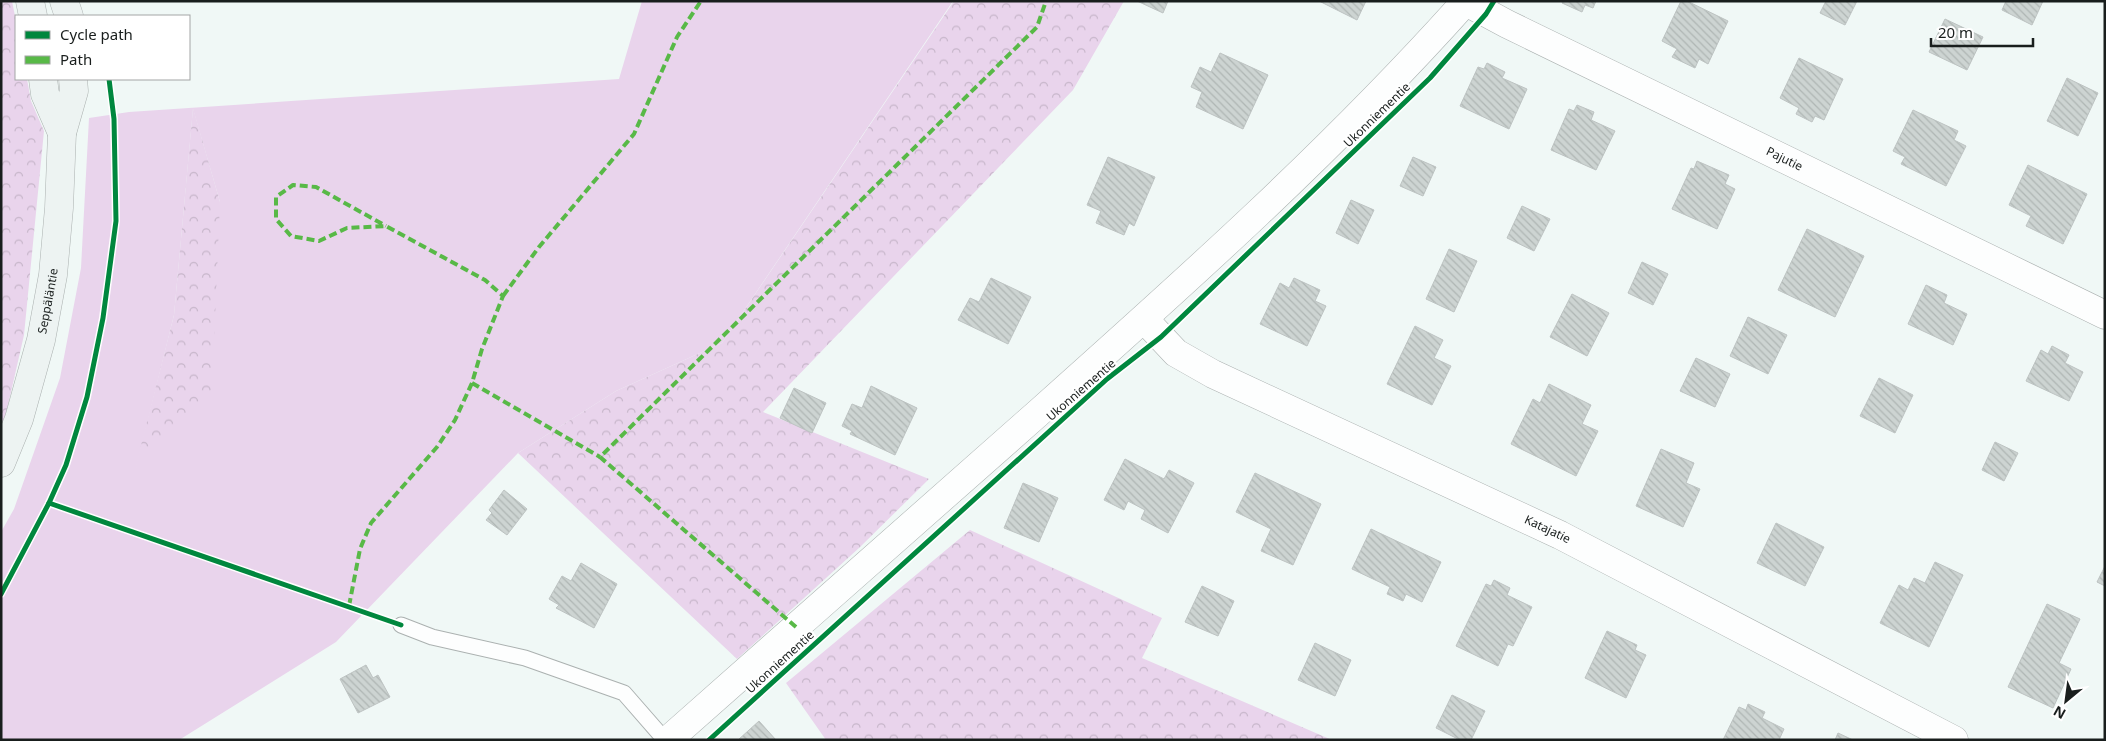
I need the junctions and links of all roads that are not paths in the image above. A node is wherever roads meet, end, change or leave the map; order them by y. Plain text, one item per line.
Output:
1 (30, 1) edge
2 (64, 1) edge
3 (1466, 2) edge
4 (34, 15) edge
5 (68, 15) edge
6 (43, 80) edge
7 (73, 80) edge
8 (62, 133) junction
9 (2105, 315) edge
10 (1144, 319) junction
11 (1, 463) edge
12 (402, 625) dead end
13 (666, 740) edge
14 (1954, 740) edge

1 - 4 main road
2 - 5 main road
3 - 9 street, Pajutie
3 - 10 street, Ukonniementie
6 - 8 main road, Seppäläntie
7 - 8 main road, Seppäläntie
8 - 11 main road, Seppäläntie
10 - 13 street, Ukonniementie
10 - 14 street, Katajatie
12 - 13 lane

